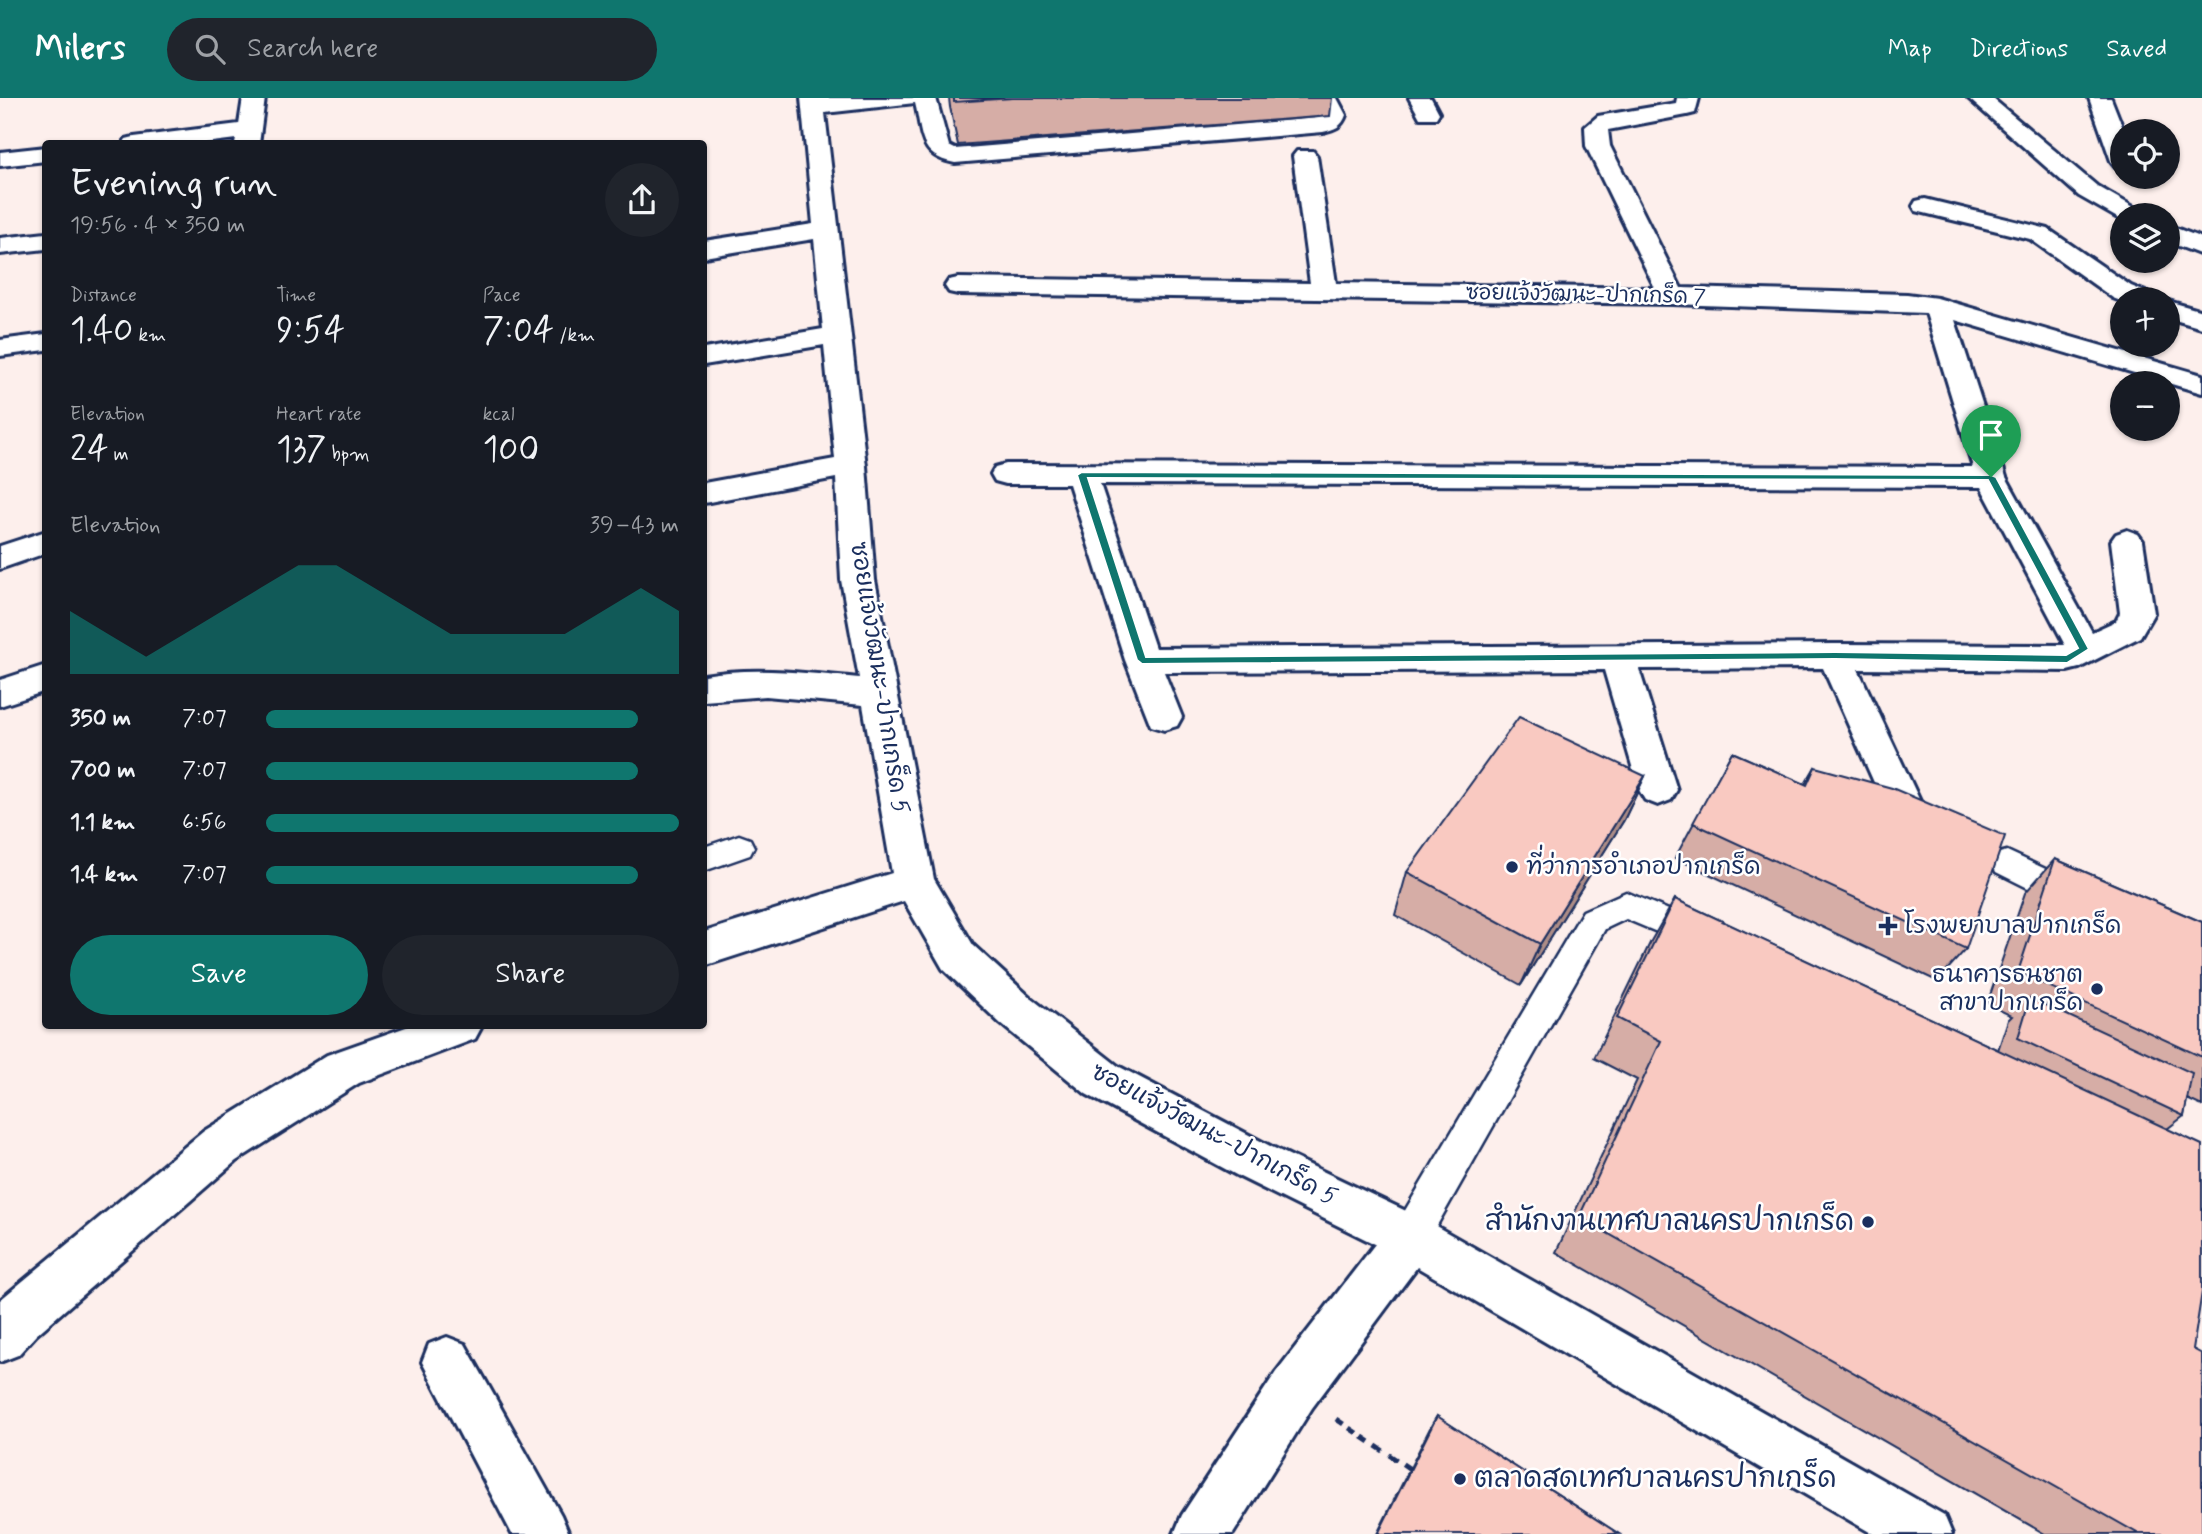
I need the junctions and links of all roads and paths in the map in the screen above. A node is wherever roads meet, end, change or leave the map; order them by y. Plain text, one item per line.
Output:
1 (254, 98) edge
2 (909, 98) edge
3 (925, 98) edge
4 (1326, 98) edge
5 (1597, 98) edge
6 (1688, 98) edge
7 (1979, 98) edge
8 (2099, 98) edge
9 (812, 103) edge
10 (1606, 121) junction
11 (2110, 127) edge
12 (248, 137) edge
13 (199, 140) edge
14 (42, 154) edge
15 (1305, 156) dead end
16 (0, 159) edge
17 (2110, 204) edge
18 (1925, 206) dead end
19 (826, 229) junction
20 (2180, 238) edge
21 (42, 241) edge
22 (0, 246) edge
23 (2202, 247) edge
24 (707, 249) edge
25 (958, 286) dead end
26 (2115, 287) edge
27 (1324, 291) junction
28 (1672, 296) junction
29 (1937, 306) junction
30 (2180, 313) edge
31 (2202, 320) edge
32 (837, 335) junction
33 (42, 343) edge
34 (0, 348) edge
35 (707, 357) edge
36 (2202, 384) edge
37 (851, 466) junction
38 (1006, 474) dead end
39 (1082, 475) junction
40 (1991, 477) junction
41 (707, 492) edge
42 (2127, 541) dead end
43 (42, 542) edge
44 (0, 558) edge
45 (2084, 649) junction
46 (1835, 656) junction
47 (1618, 657) junction
48 (1142, 660) junction
49 (42, 678) edge
50 (707, 688) edge
51 (0, 693) edge
52 (877, 693) junction
53 (1164, 717) dead end
54 (1658, 790) dead end
55 (1908, 816) edge
56 (739, 847) dead end
57 (707, 858) edge
58 (2007, 863) dead end
59 (914, 882) junction
60 (2104, 911) edge
61 (707, 948) edge
62 (1729, 950) edge
63 (451, 1029) edge
64 (1410, 1237) junction
65 (0, 1337) edge
66 (447, 1362) dead end
67 (1294, 1390) junction
68 (1417, 1473) edge
69 (541, 1534) edge
70 (1201, 1534) edge
71 (1925, 1534) edge

1 - 12 street
2 - 9 street
3 - 4 street
5 - 10 street
6 - 10 street
7 - 17 street
8 - 11 street
9 - 19 street, ซอยแจ้งวัฒนะ-ปากเกร็ด 5
10 - 28 street
12 - 13 street
14 - 16 street
15 - 27 street
18 - 26 street
19 - 24 street
19 - 32 street, ซอยแจ้งวัฒนะ-ปากเกร็ด 5
20 - 23 street
21 - 22 street
25 - 27 street, ซอยแจ้งวัฒนะ-ปากเกร็ด 7
27 - 28 street, ซอยแจ้งวัฒนะ-ปากเกร็ด 7
28 - 29 street, ซอยแจ้งวัฒนะ-ปากเกร็ด 7
29 - 36 street, ซอยแจ้งวัฒนะ-ปากเกร็ด 7
29 - 40 street
30 - 31 street
32 - 35 street
32 - 37 street, ซอยแจ้งวัฒนะ-ปากเกร็ด 5
33 - 34 street
37 - 41 street
37 - 52 street, ซอยแจ้งวัฒนะ-ปากเกร็ด 5
38 - 39 street
39 - 40 street
39 - 48 street
40 - 45 street
42 - 45 street
43 - 44 street
45 - 46 street
46 - 47 street
46 - 55 street
47 - 48 street
47 - 54 street
48 - 53 street
49 - 51 street
50 - 52 street
52 - 59 street, ซอยแจ้งวัฒนะ-ปากเกร็ด 5
56 - 57 lane
58 - 60 lane
59 - 61 street
59 - 64 street, ซอยแจ้งวัฒนะ-ปากเกร็ด 5
62 - 64 lane
63 - 65 street
64 - 67 street
64 - 71 street, ซอยแจ้งวัฒนะ-ปากเกร็ด 5
66 - 69 street
67 - 68 path
67 - 70 street

